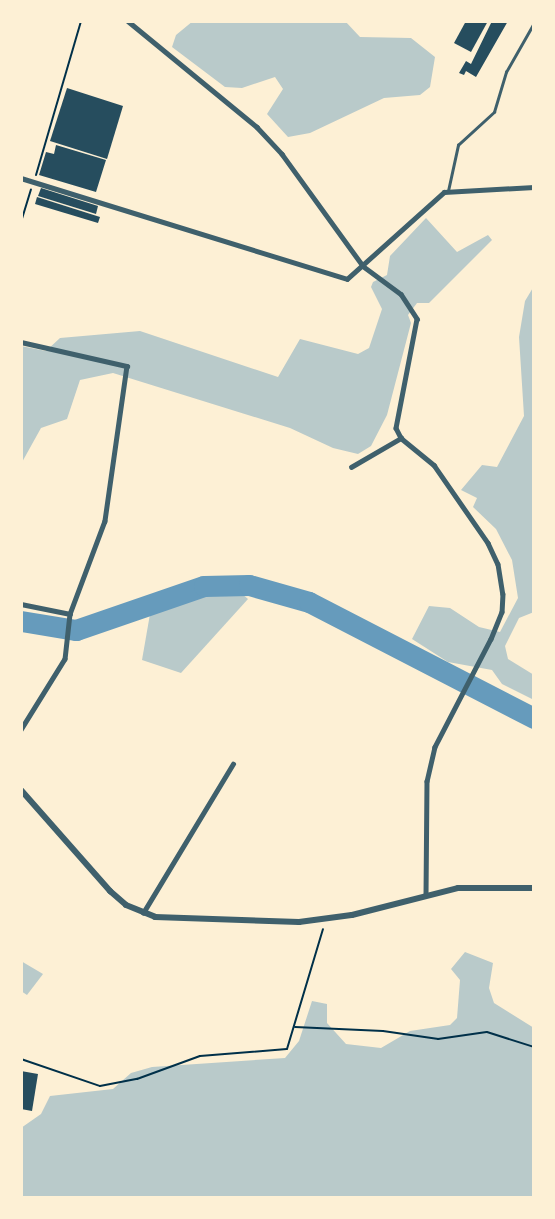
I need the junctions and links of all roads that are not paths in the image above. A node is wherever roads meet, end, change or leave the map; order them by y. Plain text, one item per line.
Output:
1 (128, 21) edge
2 (534, 23) edge
3 (21, 178) edge
4 (534, 187) edge
5 (448, 191) junction
6 (363, 266) junction
7 (21, 342) edge
8 (401, 438) junction
9 (351, 467) dead end
10 (21, 604) edge
11 (70, 614) junction
12 (21, 730) edge
13 (233, 764) dead end
14 (21, 790) edge
15 (534, 888) edge
16 (426, 895) junction
17 (142, 913) junction

1 - 6 street
2 - 5 lane
3 - 6 street
4 - 5 street
5 - 6 street
6 - 8 street
7 - 11 street
8 - 9 street
8 - 16 street
10 - 11 street
11 - 12 street
13 - 17 street
14 - 17 street
15 - 16 street
16 - 17 street

